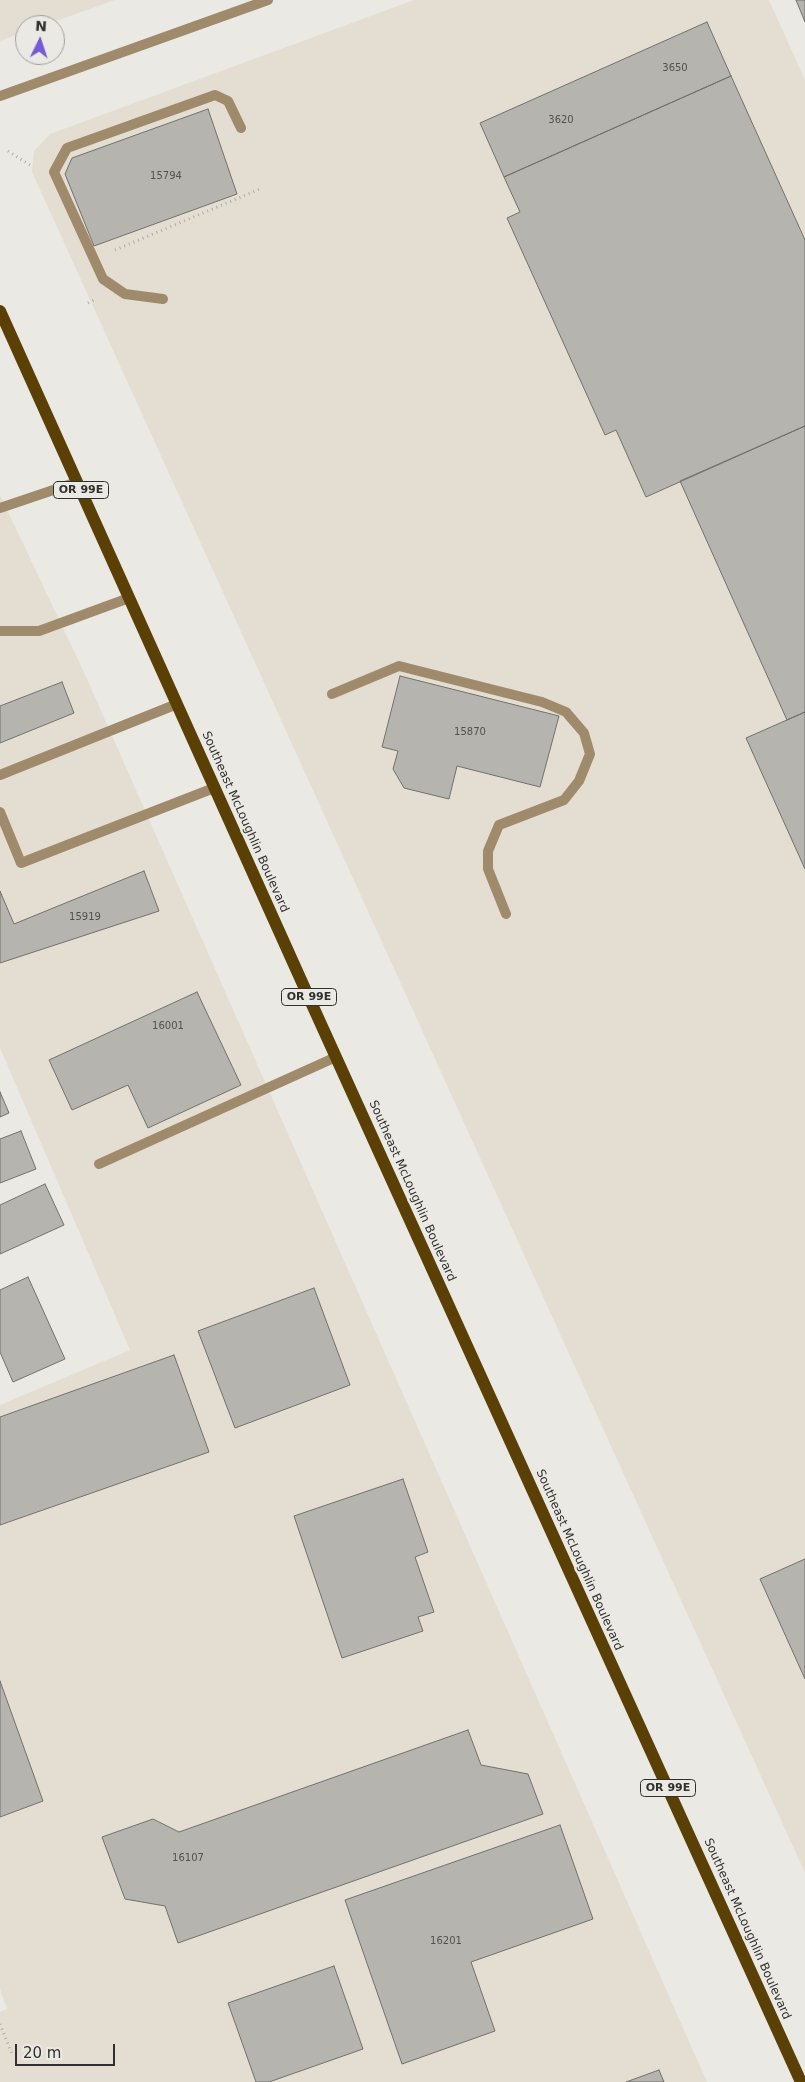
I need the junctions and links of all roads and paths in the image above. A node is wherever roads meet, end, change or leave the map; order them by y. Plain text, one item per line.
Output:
1 (266, 0) edge
2 (0, 96) edge
3 (240, 128) dead end
4 (260, 190) dead end
5 (95, 262) junction
6 (163, 299) dead end
7 (0, 311) edge
8 (4, 330) edge
9 (77, 482) junction
10 (0, 508) edge
11 (129, 598) junction
12 (0, 631) edge
13 (332, 694) dead end
14 (177, 704) junction
15 (0, 775) edge
16 (214, 788) junction
17 (0, 812) edge
18 (506, 914) dead end
19 (336, 1057) junction
20 (99, 1164) dead end
21 (0, 2024) edge
22 (12, 2054) dead end
23 (801, 2082) edge

1 - 2 street
3 - 5 street
4 - 5 path
5 - 6 street
7 - 8 main road, Southeast McLoughlin Boulevard / OR 99E
8 - 9 main road, Southeast McLoughlin Boulevard / OR 99E
9 - 10 street
9 - 11 main road, Southeast McLoughlin Boulevard / OR 99E
11 - 12 street
11 - 14 main road, Southeast McLoughlin Boulevard / OR 99E
13 - 18 street
14 - 15 street
14 - 16 main road, Southeast McLoughlin Boulevard / OR 99E
16 - 17 street
16 - 19 main road, Southeast McLoughlin Boulevard / OR 99E
19 - 20 street
19 - 23 main road, Southeast McLoughlin Boulevard / OR 99E
21 - 22 path

